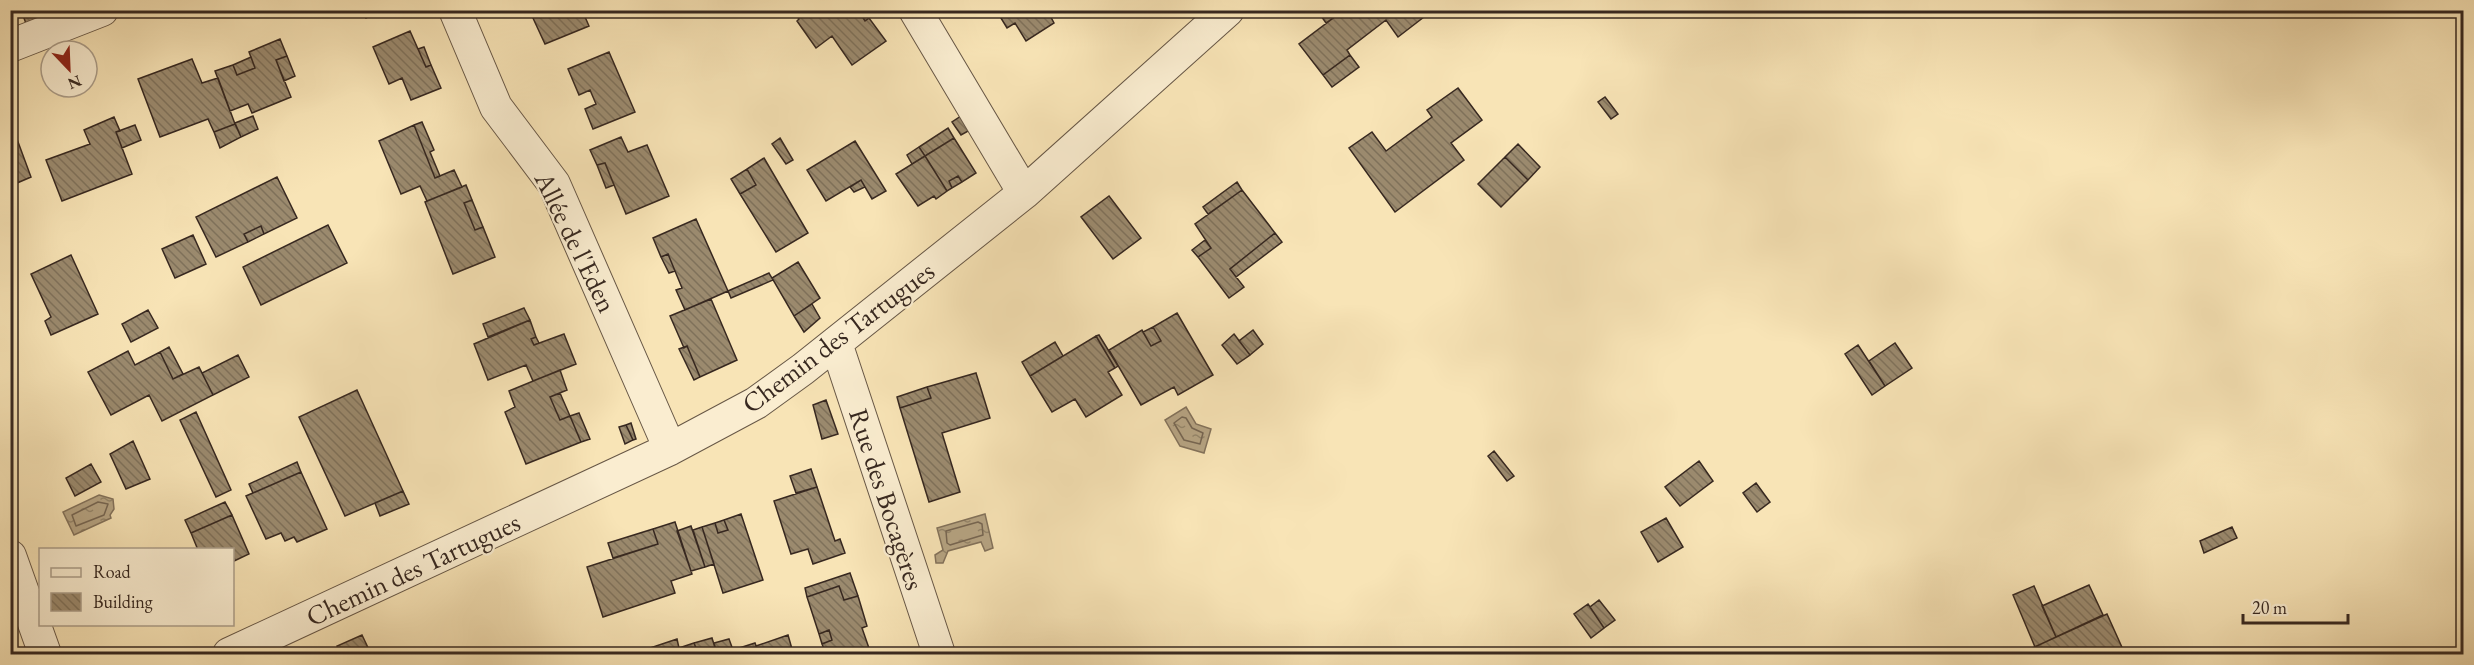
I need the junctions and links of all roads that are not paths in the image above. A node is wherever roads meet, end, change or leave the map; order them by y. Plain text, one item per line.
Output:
1 (102, 10) edge
2 (455, 10) edge
3 (915, 10) edge
4 (1228, 10) edge
5 (10, 46) edge
6 (1024, 193) junction
7 (836, 343) junction
8 (670, 449) junction
9 (10, 556) edge
10 (45, 654) edge
11 (229, 654) edge
12 (939, 654) edge

1 - 5 street
2 - 8 street, Allée de l'Eden
3 - 6 street
4 - 6 street, Chemin des Tartugues
6 - 7 street, Chemin des Tartugues
7 - 8 street, Chemin des Tartugues
7 - 12 street, Rue des Bocagères
8 - 11 street, Chemin des Tartugues
9 - 10 street

